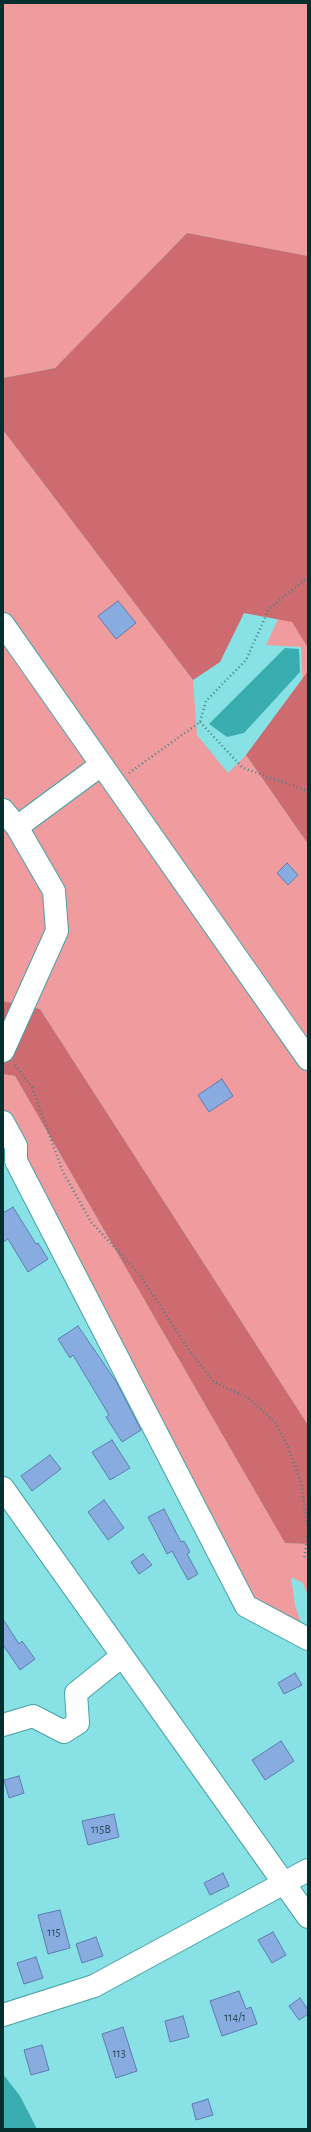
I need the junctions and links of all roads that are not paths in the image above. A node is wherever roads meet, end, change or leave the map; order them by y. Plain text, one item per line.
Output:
1 (3, 624) edge
2 (101, 765) junction
3 (3, 810) edge
4 (16, 827) junction
5 (3, 1050) edge
6 (308, 1059) edge
7 (3, 1122) edge
8 (3, 1488) edge
9 (308, 1639) edge
10 (122, 1656) junction
11 (3, 1726) edge
12 (308, 1870) edge
13 (284, 1884) junction
14 (308, 1917) edge
15 (3, 2015) edge

1 - 2 street
2 - 4 street
2 - 6 street
3 - 4 street
4 - 5 street
7 - 9 street
8 - 10 street
10 - 11 street
10 - 13 street
12 - 13 street
13 - 14 street
13 - 15 street

